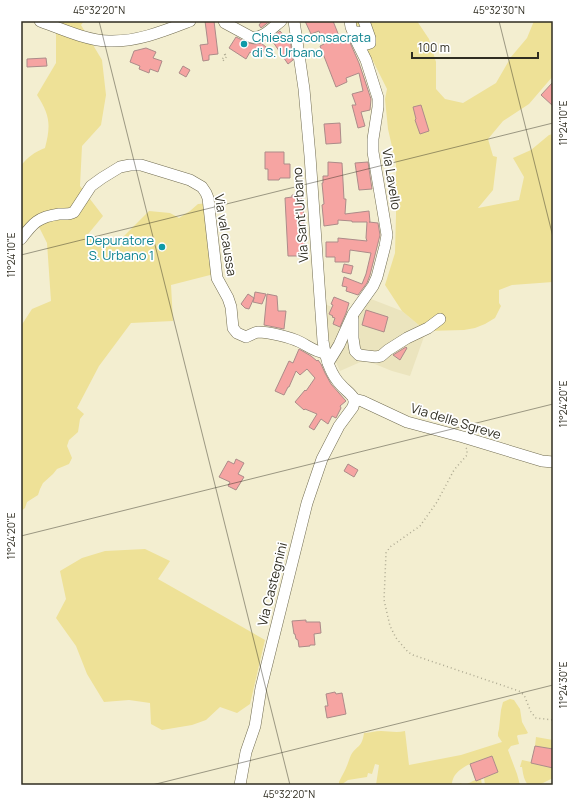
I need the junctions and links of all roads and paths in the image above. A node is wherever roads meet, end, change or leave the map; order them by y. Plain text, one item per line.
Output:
1 (40, 21) edge
2 (190, 21) edge
3 (224, 21) edge
4 (281, 21) edge
5 (294, 21) edge
6 (350, 21) edge
7 (364, 21) edge
8 (21, 239) edge
9 (354, 314) junction
10 (440, 320) dead end
11 (326, 358) junction
12 (354, 399) junction
13 (458, 436) junction
14 (553, 462) edge
15 (553, 720) edge
16 (240, 785) edge

1 - 2 street
3 - 4 street
5 - 11 street, Via Sant'Urbano
6 - 7 street
6 - 9 street, Via Lavello
8 - 11 street, Via val caussa
9 - 10 street
9 - 11 street, Via Lavello
11 - 12 street, Via Sant'Urbano
12 - 13 street, Via delle Sgreve
12 - 16 street, Via Castegnini
13 - 14 street, Via delle Sgreve
13 - 15 path

